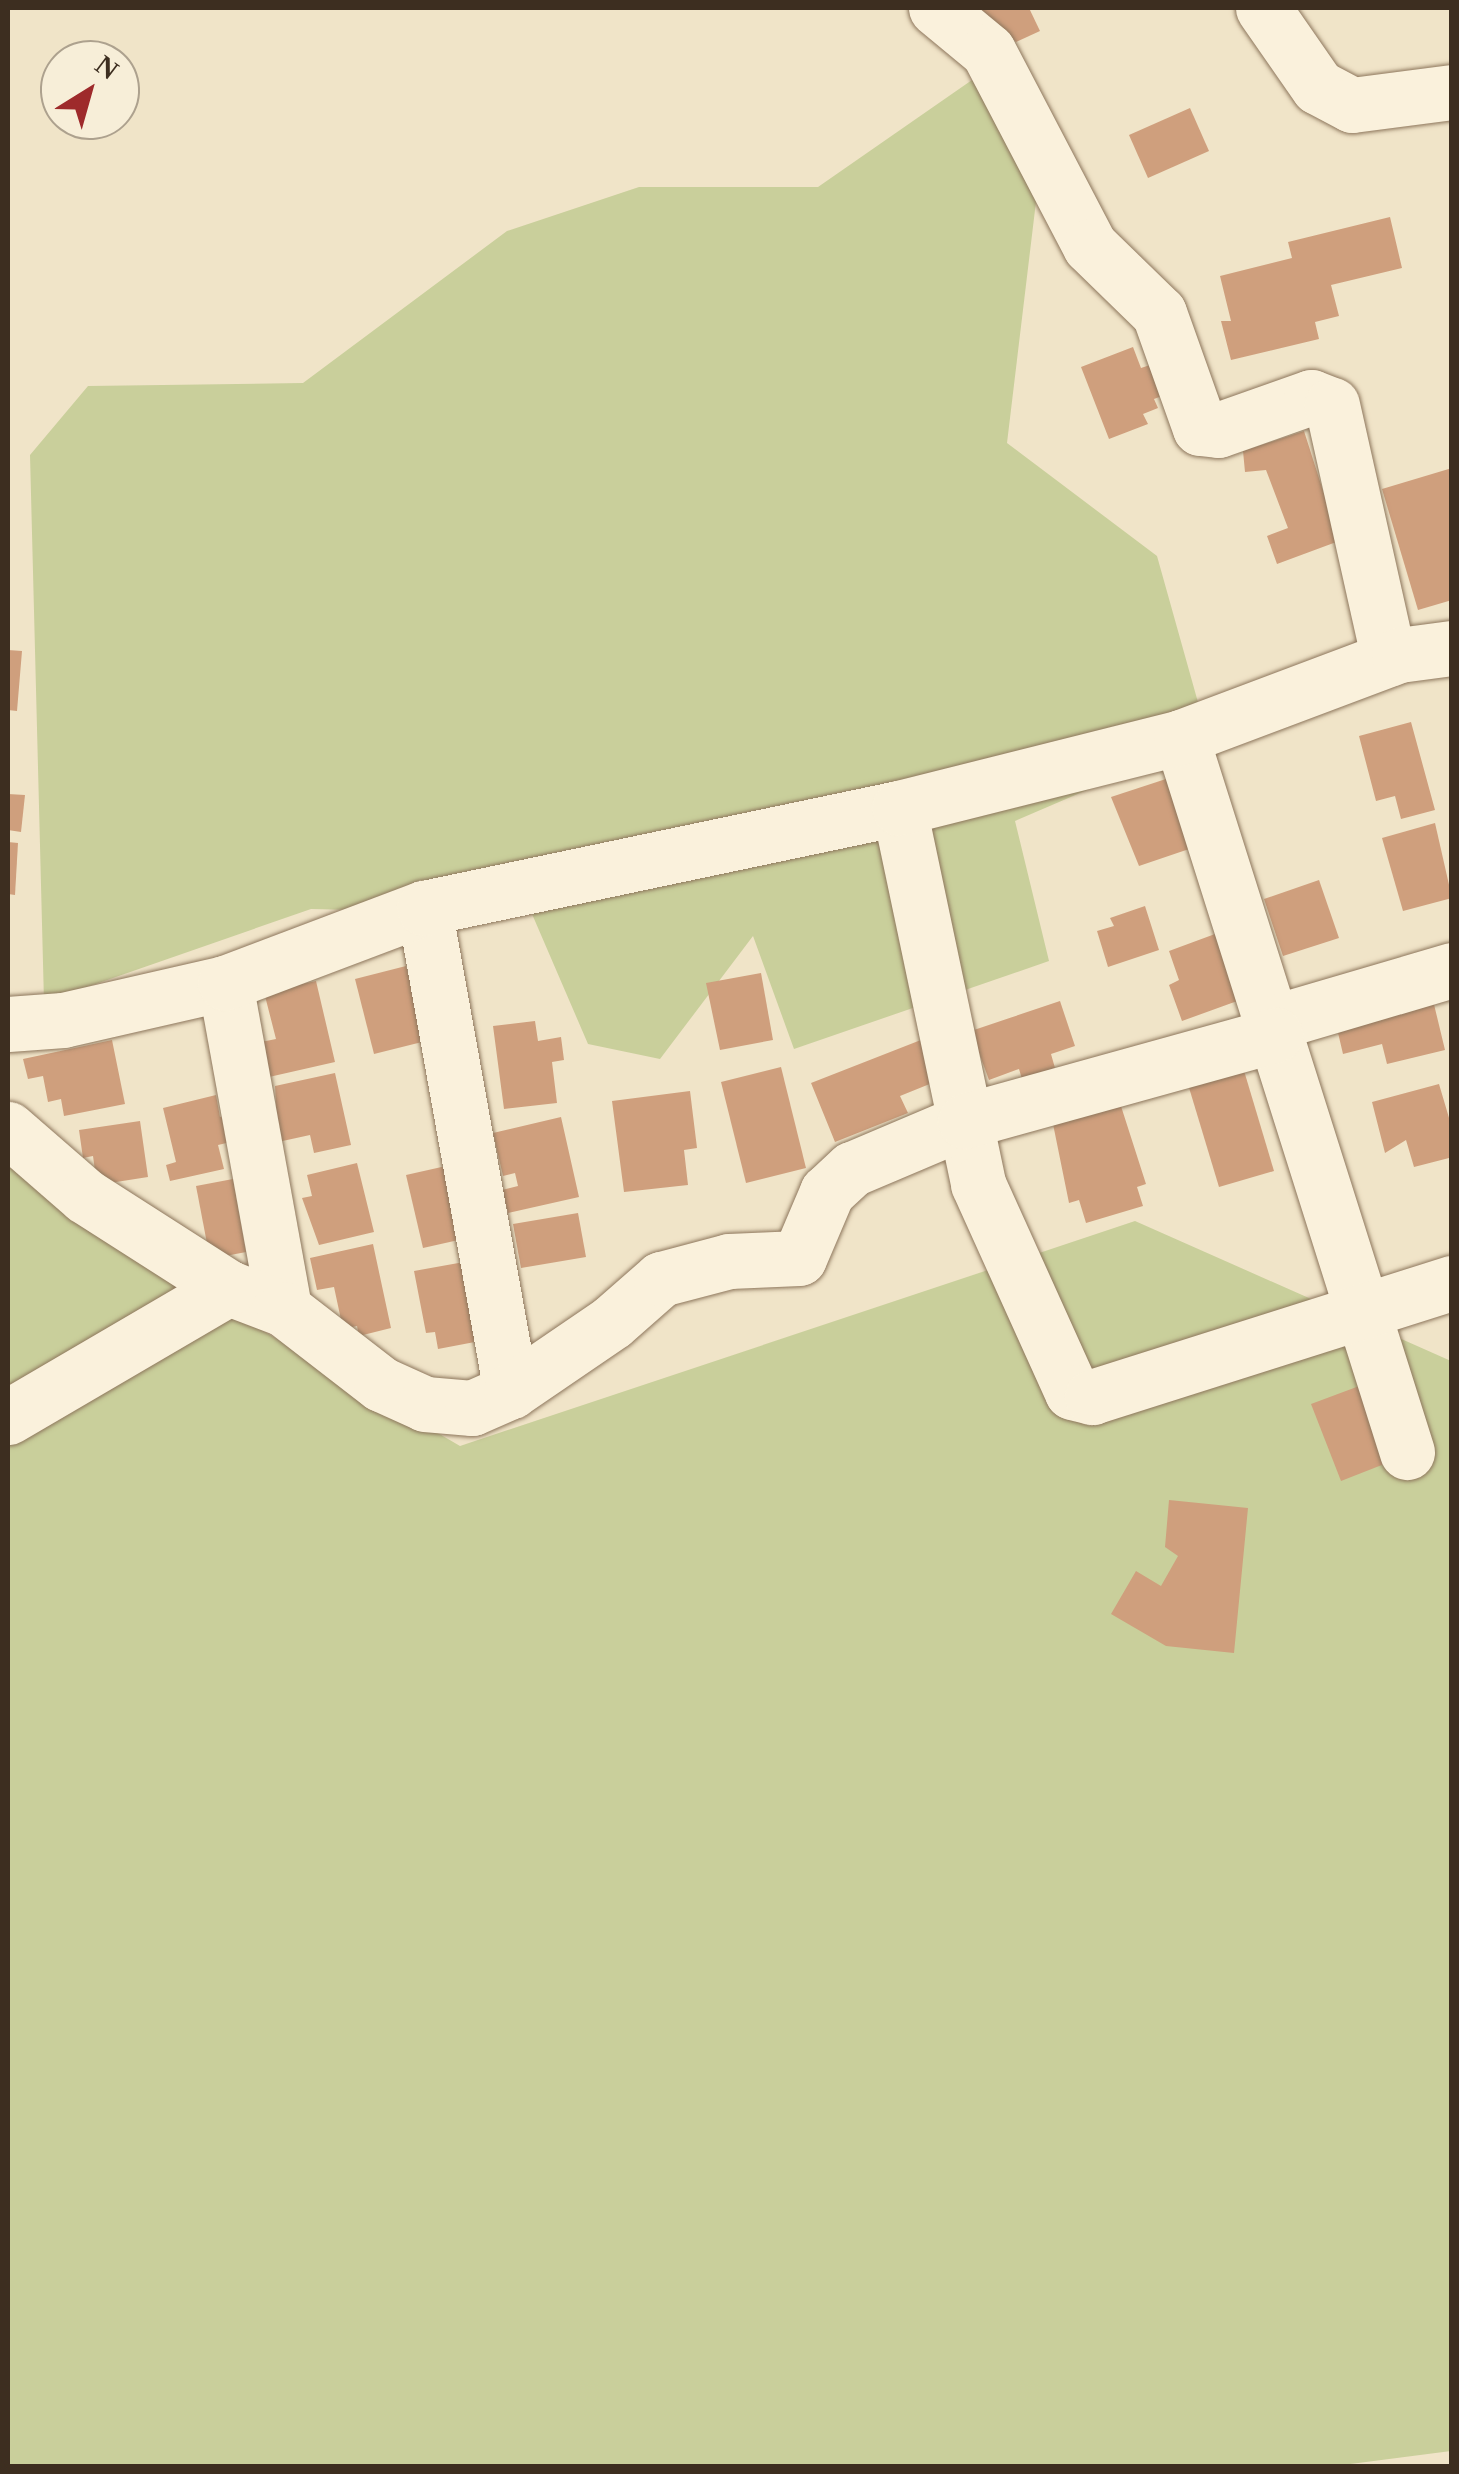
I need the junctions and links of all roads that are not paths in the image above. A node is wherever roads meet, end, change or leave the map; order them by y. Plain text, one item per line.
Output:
1 (936, 8) edge
2 (1263, 8) edge
3 (1452, 92) edge
4 (1452, 648) edge
5 (1390, 658) junction
6 (1181, 737) junction
7 (899, 808) junction
8 (424, 908) junction
9 (1452, 970) edge
10 (225, 983) junction
11 (8, 1024) edge
12 (1274, 1029) junction
13 (965, 1121) junction
14 (8, 1129) edge
15 (1452, 1283) edge
16 (229, 1288) junction
17 (284, 1309) junction
18 (1363, 1311) junction
19 (511, 1391) junction
20 (8, 1418) edge
21 (1407, 1452) dead end

1 - 5 street
2 - 3 street
4 - 5 street
5 - 6 street
6 - 7 street
6 - 12 street
7 - 8 street
7 - 13 street
8 - 10 street
8 - 19 street
9 - 12 street
10 - 11 street
10 - 17 street
12 - 13 street
12 - 18 street
13 - 18 street
13 - 19 street
14 - 16 street
15 - 18 street
16 - 17 street
16 - 20 street
17 - 19 street
18 - 21 street

